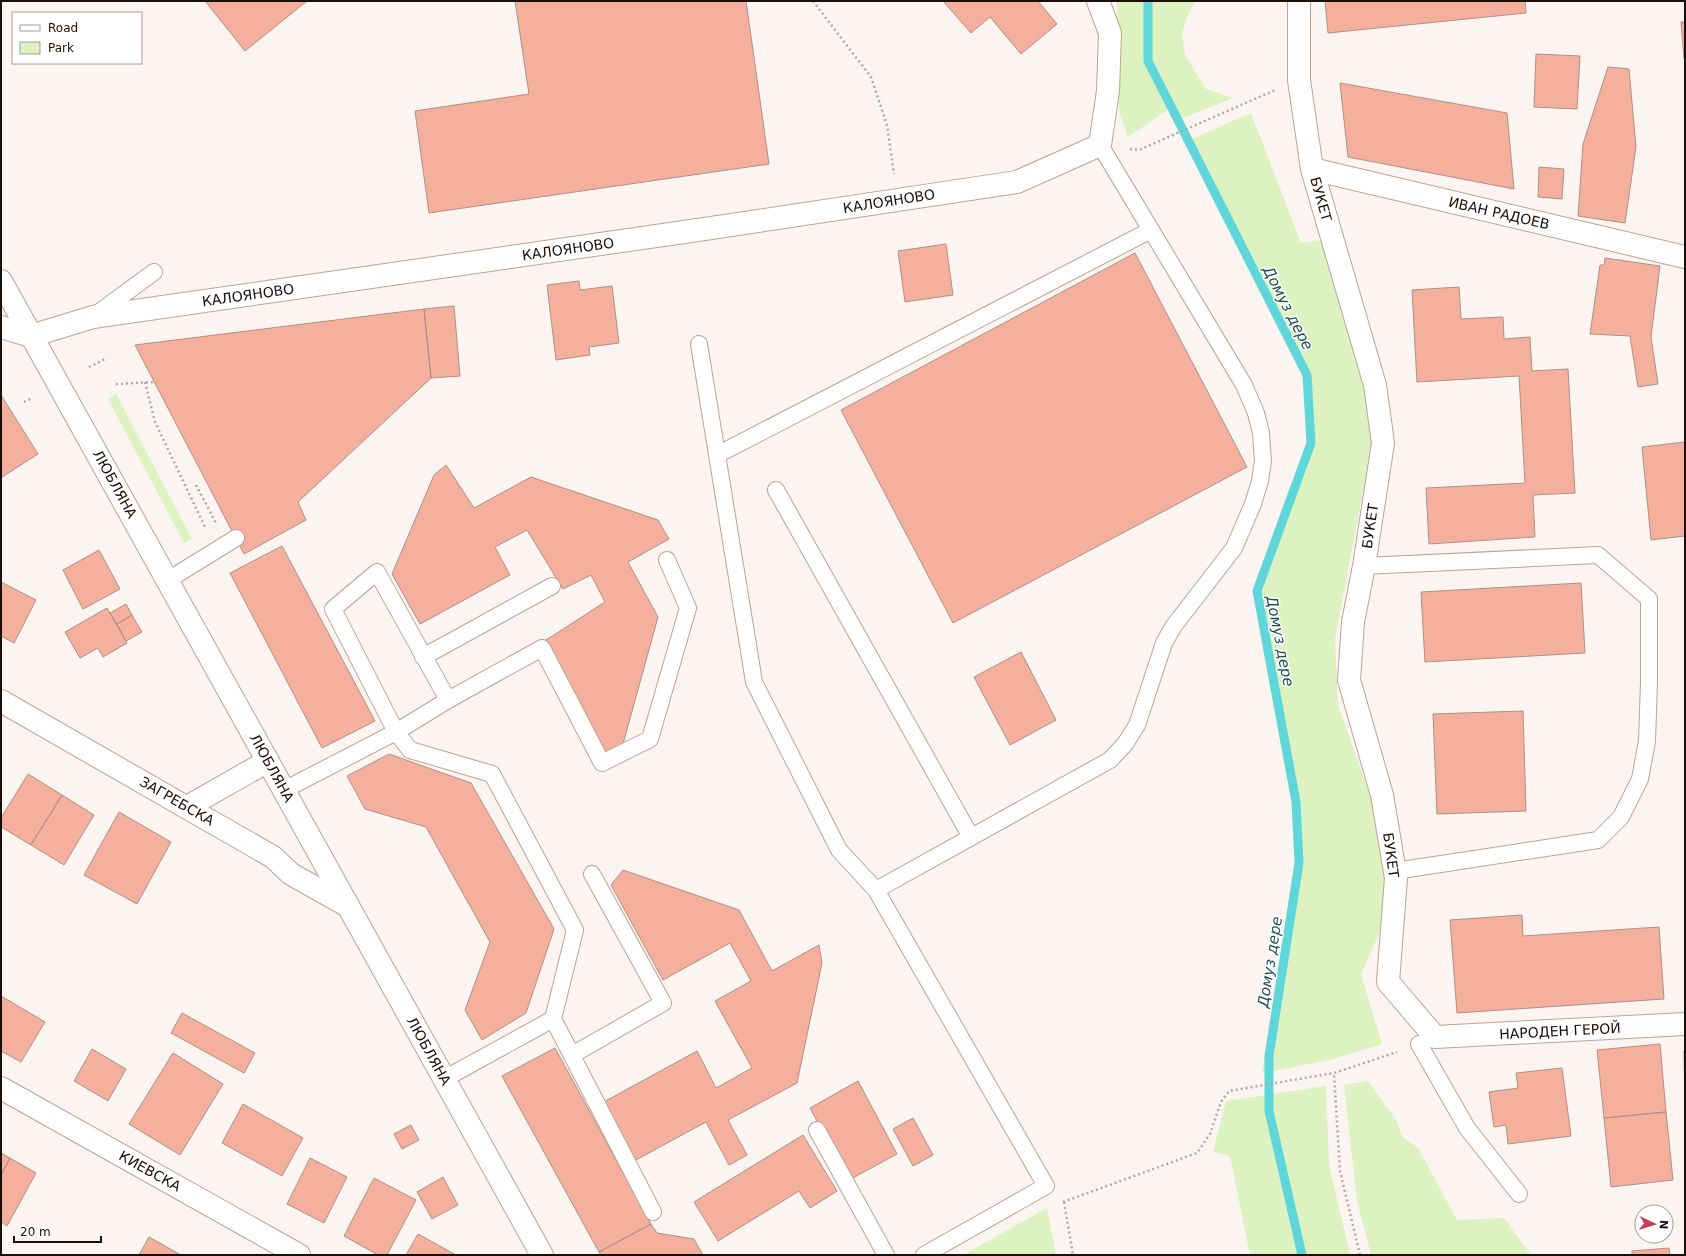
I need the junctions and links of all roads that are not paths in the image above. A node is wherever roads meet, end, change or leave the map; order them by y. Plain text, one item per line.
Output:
1 (1098, 1) edge
2 (1299, 1) edge
3 (1100, 145) junction
4 (1312, 169) junction
5 (1151, 230) junction
6 (1685, 257) edge
7 (154, 272) dead end
8 (1, 281) edge
9 (93, 317) junction
10 (1, 326) edge
11 (31, 336) junction
12 (698, 344) dead end
13 (717, 455) junction
14 (776, 490) dead end
15 (236, 538) dead end
16 (667, 560) dead end
17 (1364, 566) junction
18 (168, 580) junction
19 (552, 586) dead end
20 (423, 657) junction
21 (448, 700) junction
22 (1, 701) edge
23 (396, 732) junction
24 (268, 761) junction
25 (284, 790) junction
26 (187, 807) junction
27 (971, 837) junction
28 (1395, 871) junction
29 (592, 874) dead end
30 (876, 890) junction
31 (348, 906) junction
32 (553, 1019) junction
33 (1685, 1024) edge
34 (1427, 1040) junction
35 (572, 1055) junction
36 (444, 1079) junction
37 (1, 1088) edge
38 (817, 1130) dead end
39 (1519, 1194) dead end
40 (653, 1212) dead end
41 (299, 1255) edge
42 (542, 1255) edge
43 (886, 1255) edge
44 (924, 1255) edge

1 - 3 street
2 - 4 street, БУКЕТ
3 - 5 lane
3 - 9 street, КАЛОЯНОВО
4 - 6 street, ИВАН РАДОЕВ
4 - 17 street, БУКЕТ
5 - 13 lane
5 - 27 lane
7 - 9 lane
8 - 11 street, ЛЮБЛЯНА
9 - 11 street, КАЛОЯНОВО
10 - 11 street
11 - 18 street, ЛЮБЛЯНА
12 - 13 lane
13 - 30 lane
14 - 27 lane
15 - 18 lane
16 - 21 lane
17 - 28 street, БУКЕТ
17 - 28 lane
18 - 24 street, ЛЮБЛЯНА
19 - 20 lane
20 - 21 lane
20 - 23 lane
21 - 23 lane
22 - 26 street, ЗАГРЕБСКА
23 - 25 lane
23 - 32 lane
24 - 25 street, ЛЮБЛЯНА
24 - 26 street
25 - 31 street, ЛЮБЛЯНА
26 - 31 street, ЗАГРЕБСКА
27 - 30 lane
28 - 34 street, БУКЕТ
29 - 35 lane
30 - 44 lane
31 - 36 street, ЛЮБЛЯНА
32 - 35 lane
32 - 36 lane
33 - 34 street, НАРОДЕН ГЕРОЙ
34 - 39 lane
35 - 40 lane
36 - 42 street, ЛЮБЛЯНА
37 - 41 street, КИЕВСКА
38 - 43 lane

